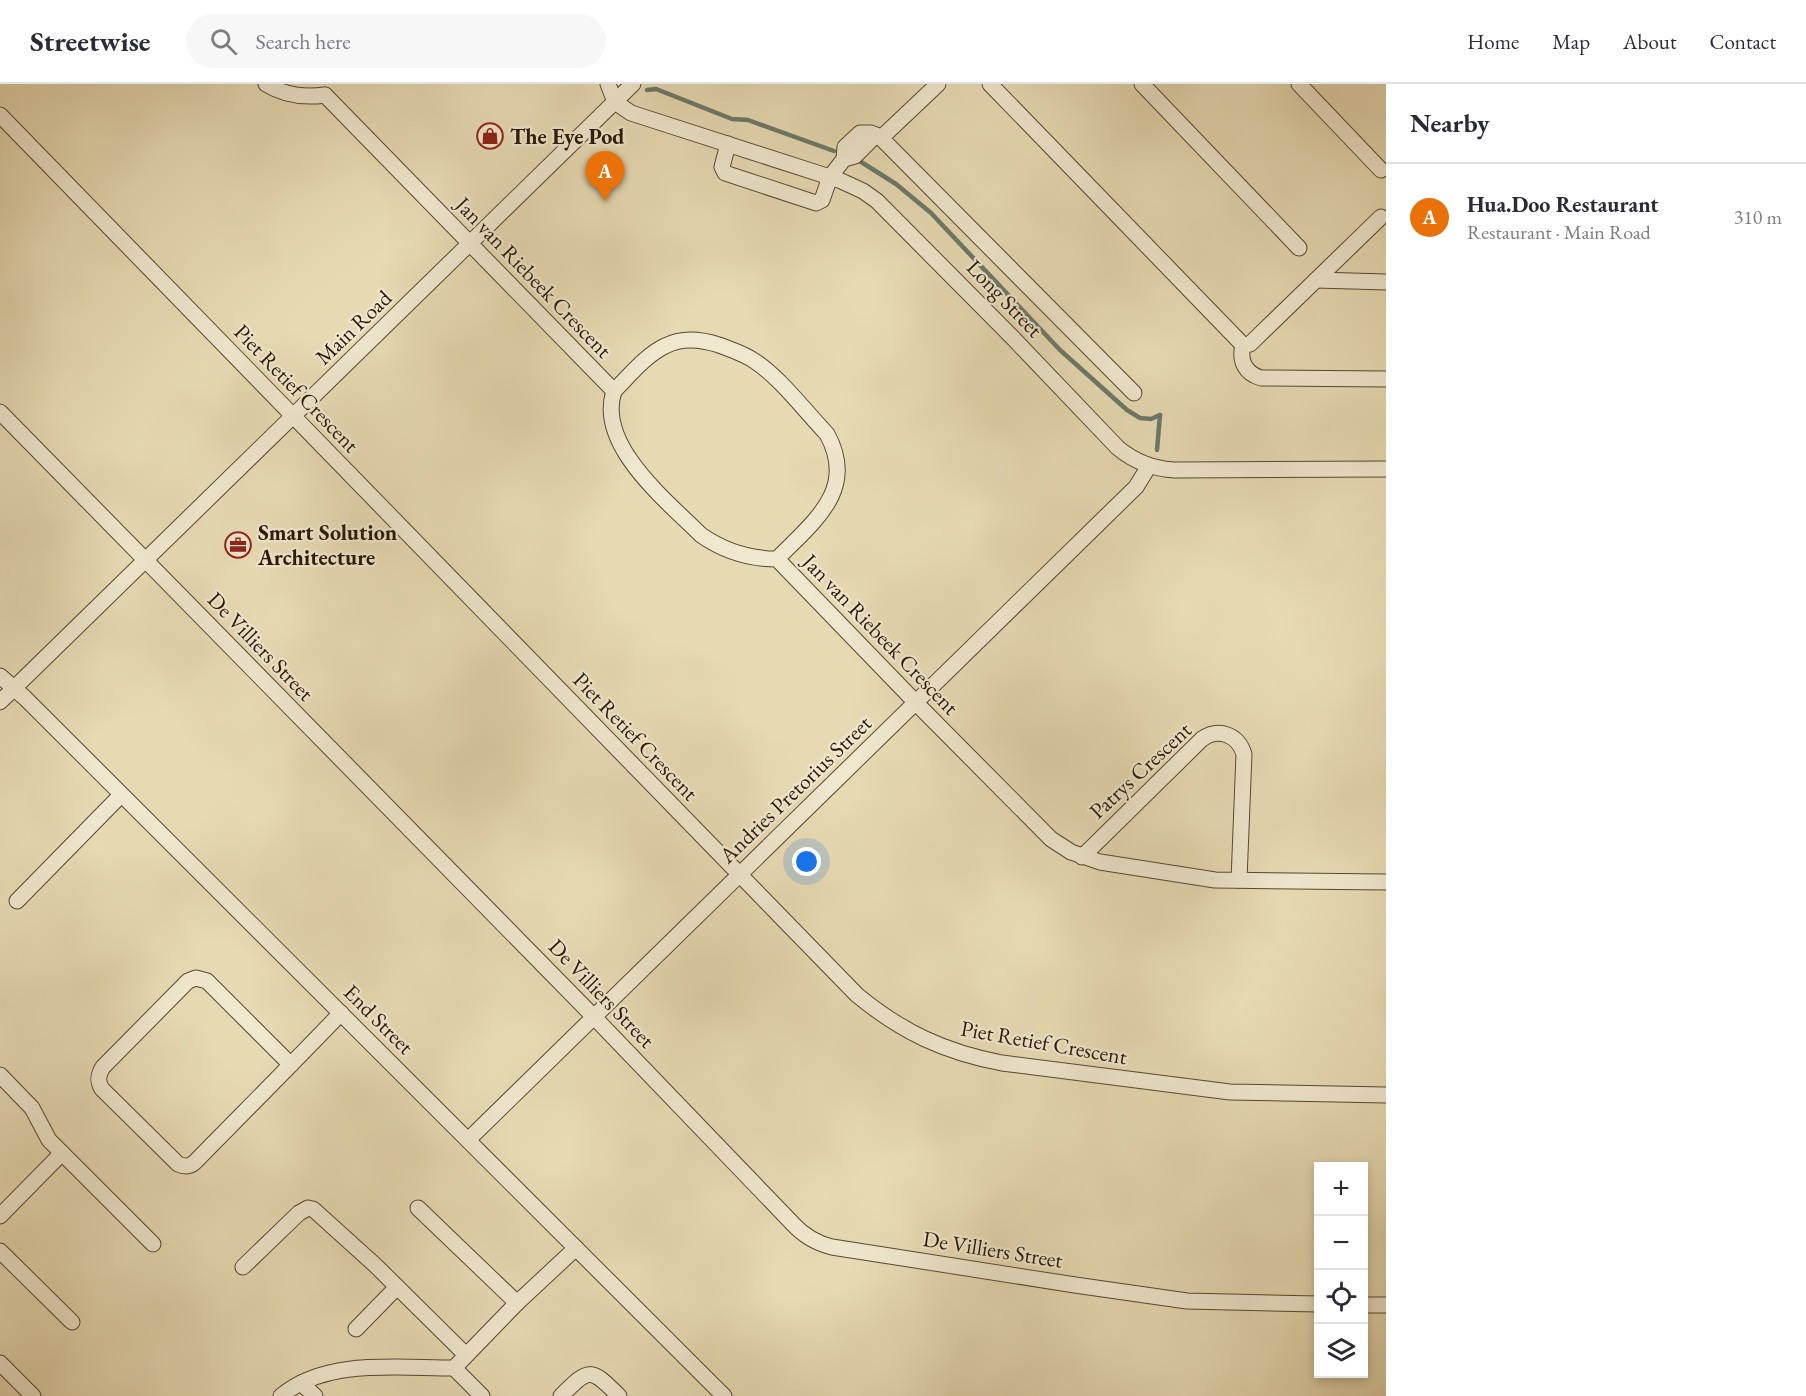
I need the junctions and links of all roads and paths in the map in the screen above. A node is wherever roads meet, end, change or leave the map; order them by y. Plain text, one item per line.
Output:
1 (266, 84) edge
2 (608, 84) edge
3 (633, 84) edge
4 (938, 84) edge
5 (990, 84) edge
6 (1142, 84) edge
7 (1299, 84) edge
8 (330, 89) edge
9 (615, 102) junction
10 (0, 115) edge
11 (879, 137) junction
12 (728, 144) junction
13 (1381, 170) dead end
14 (830, 177) junction
15 (1381, 217) dead end
16 (470, 243) junction
17 (1299, 248) dead end
18 (1316, 280) junction
19 (1386, 282) edge
20 (1244, 345) junction
21 (1386, 379) edge
22 (614, 391) junction
23 (1134, 393) dead end
24 (0, 412) edge
25 (293, 416) junction
26 (1149, 466) junction
27 (1386, 469) edge
28 (777, 559) junction
29 (146, 560) junction
30 (0, 676) edge
31 (14, 688) junction
32 (0, 702) edge
33 (916, 703) junction
34 (121, 795) junction
35 (1082, 857) junction
36 (740, 875) junction
37 (1239, 880) junction
38 (1386, 882) edge
39 (16, 901) dead end
40 (341, 1013) junction
41 (594, 1017) junction
42 (291, 1065) junction
43 (0, 1075) edge
44 (1386, 1095) edge
45 (468, 1140) junction
46 (62, 1153) junction
47 (418, 1208) dead end
48 (0, 1216) edge
49 (153, 1244) dead end
50 (576, 1248) junction
51 (0, 1251) edge
52 (243, 1267) dead end
53 (397, 1287) junction
54 (518, 1303) junction
55 (1314, 1304) edge
56 (1368, 1305) edge
57 (1386, 1305) edge
58 (72, 1322) dead end
59 (356, 1329) dead end
60 (466, 1355) junction
61 (0, 1363) edge
62 (454, 1368) junction
63 (301, 1383) junction
64 (33, 1396) edge
65 (281, 1396) edge
66 (315, 1396) edge
67 (482, 1396) edge
68 (561, 1396) edge
69 (619, 1396) edge
70 (724, 1396) edge

1 - 8 street, Jan van Riebeek Crescent
2 - 9 street
3 - 9 street, Main Road
4 - 11 street
5 - 20 street
6 - 17 street
7 - 13 street
8 - 16 street, Jan van Riebeek Crescent
9 - 12 street, Long Street
9 - 16 street, Main Road
10 - 25 street, Piet Retief Crescent
11 - 14 street
11 - 23 street
12 - 14 street, Long Street
12 - 14 street
14 - 26 street, Long Street
15 - 18 street
16 - 22 street, Jan van Riebeek Crescent
16 - 25 street, Main Road
18 - 19 street
18 - 20 street
20 - 21 street
22 - 28 street, Jan van Riebeek Crescent
22 - 28 street
24 - 29 street, De Villiers Street
25 - 29 street, Main Road
25 - 36 street, Piet Retief Crescent
26 - 27 street, Long Street
26 - 33 street, Andries Pretorius Street
28 - 33 street, Jan van Riebeek Crescent
29 - 31 street, Main Road
29 - 41 street, De Villiers Street
30 - 31 street, End Street
31 - 32 street, Main Road
31 - 34 street, End Street
33 - 35 street, Jan van Riebeek Crescent
33 - 36 street, Andries Pretorius Street
34 - 39 street
34 - 40 street, End Street
35 - 37 street, Jan van Riebeek Crescent
35 - 37 street, Patrys Crescent
36 - 41 street, Andries Pretorius Street
36 - 44 street, Piet Retief Crescent
37 - 38 street, Jan van Riebeek Crescent
40 - 42 street
40 - 45 street, End Street
41 - 45 street, Andries Pretorius Street
41 - 55 street, De Villiers Street
42 - 42 street
43 - 46 street
45 - 50 street, End Street
46 - 48 street
46 - 49 street
47 - 54 street
50 - 54 street
50 - 70 street, End Street
51 - 58 street
52 - 53 street
53 - 59 street
53 - 60 street
54 - 60 street
56 - 57 street
60 - 62 street
61 - 64 street
62 - 63 street
62 - 67 street
63 - 65 street
63 - 66 street
68 - 69 street

